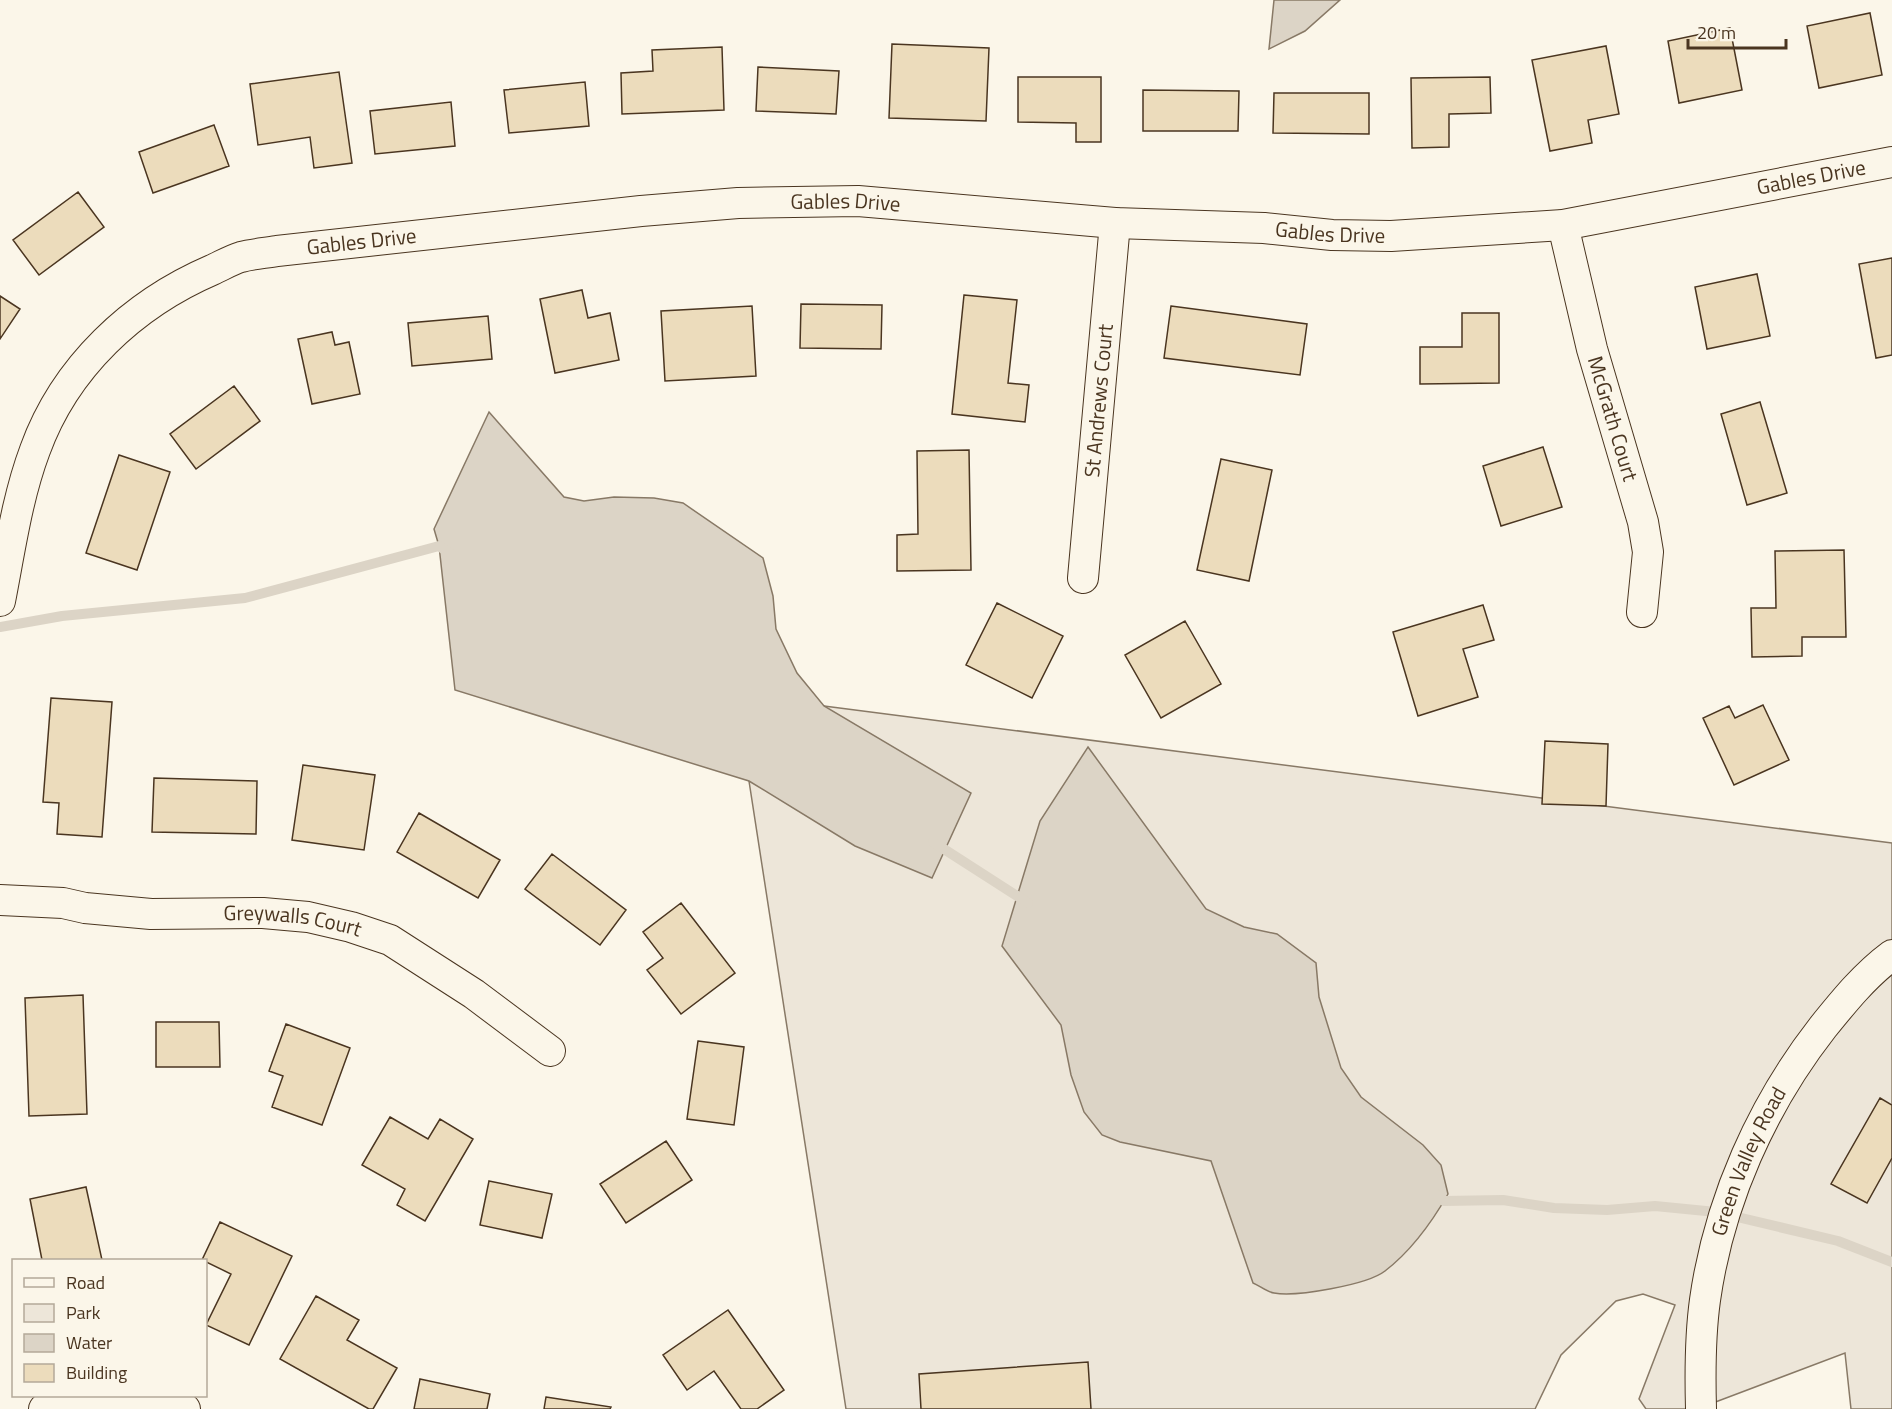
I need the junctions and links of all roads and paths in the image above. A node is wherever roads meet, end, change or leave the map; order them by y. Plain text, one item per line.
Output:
1 (1892, 162) edge
2 (1115, 223) junction
3 (1563, 225) junction
4 (1083, 578) dead end
5 (0, 601) edge
6 (1642, 612) dead end
7 (0, 900) edge
8 (1892, 954) edge
9 (550, 1051) dead end
10 (44, 1409) edge
11 (185, 1409) edge
12 (1701, 1409) edge

1 - 3 street, Gables Drive
2 - 3 street, Gables Drive
2 - 4 street, St Andrews Court
2 - 5 street, Gables Drive
3 - 6 street, McGrath Court
7 - 9 street, Greywalls Court
8 - 12 street, Green Valley Road
10 - 11 street

